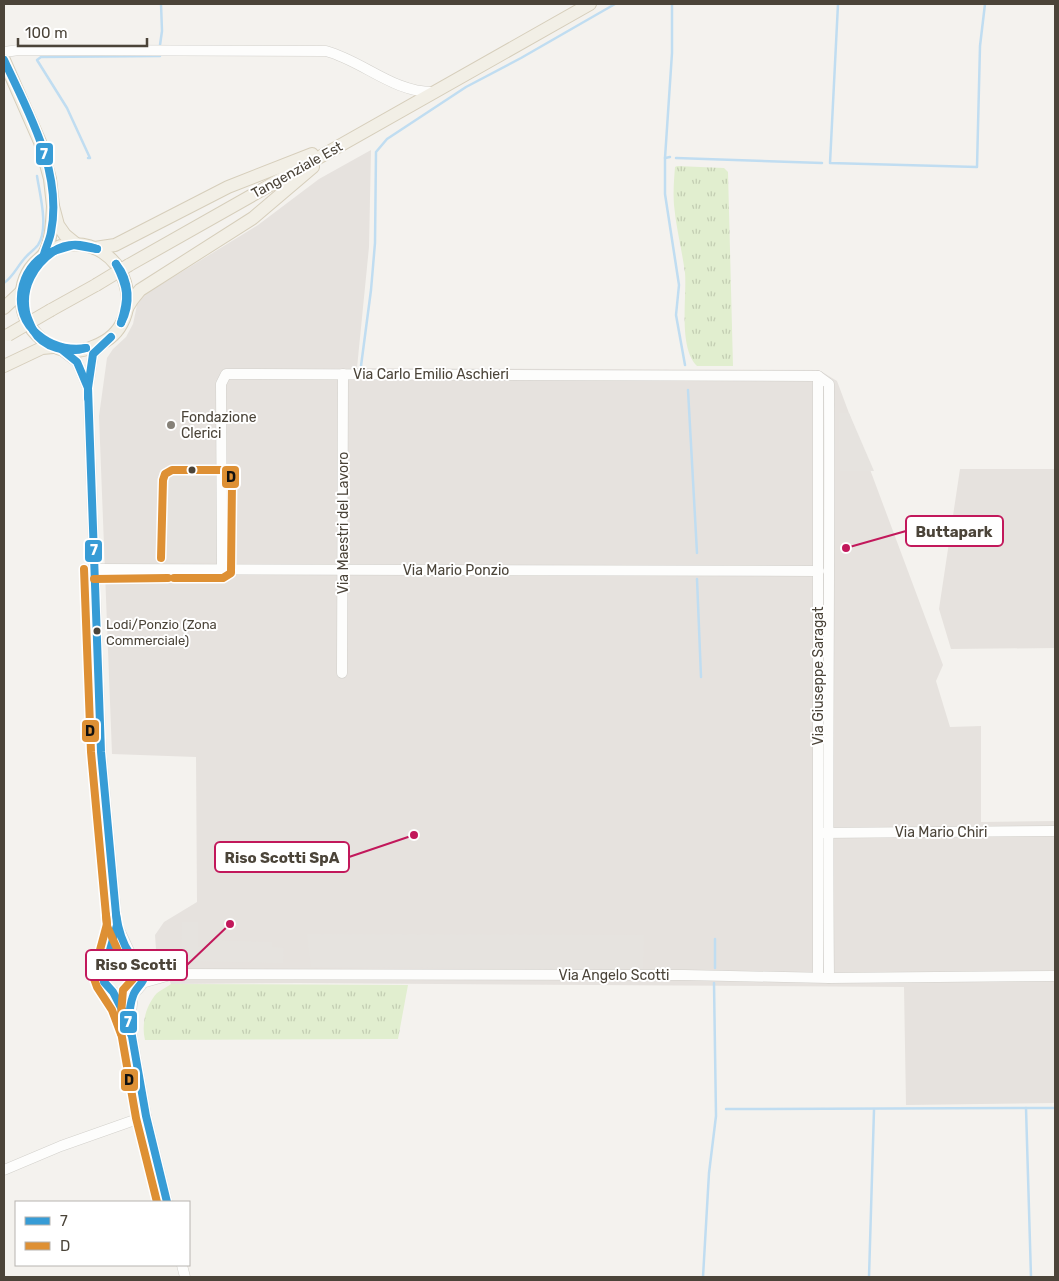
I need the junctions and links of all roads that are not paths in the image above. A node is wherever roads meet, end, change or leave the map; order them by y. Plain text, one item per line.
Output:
1 (590, 4) edge
2 (4, 52) edge
3 (4, 60) edge
4 (400, 86) junction
5 (434, 92) junction
6 (404, 109) junction
7 (329, 152) junction
8 (53, 206) junction
9 (76, 244) junction
10 (95, 248) junction
11 (44, 254) junction
12 (22, 291) junction
13 (4, 308) edge
14 (126, 311) junction
15 (6, 336) edge
16 (111, 337) junction
17 (57, 348) junction
18 (4, 366) edge
19 (343, 374) junction
20 (818, 376) junction
21 (88, 388) junction
22 (222, 568) junction
23 (94, 569) junction
24 (343, 570) junction
25 (819, 571) junction
26 (342, 672) dead end
27 (1055, 831) edge
28 (822, 833) junction
29 (117, 924) junction
30 (131, 956) junction
31 (107, 962) junction
32 (141, 964) junction
33 (174, 974) junction
34 (1055, 976) edge
35 (818, 977) junction
36 (829, 978) junction
37 (142, 983) junction
38 (113, 992) junction
39 (133, 993) junction
40 (130, 1025) junction
41 (146, 1116) junction
42 (4, 1170) edge
43 (167, 1201) edge

1 - 5 main road, Tangenziale Est
2 - 4 street
3 - 8 main road
4 - 5 street
4 - 6 street
5 - 6 main road, Tangenziale Est
6 - 7 main road, Tangenziale Est
7 - 10 main road
7 - 14 main road
7 - 15 main road, Tangenziale Est, bridge
8 - 9 main road
8 - 11 main road
9 - 10 main road
9 - 11 main road
10 - 14 main road
11 - 12 main road
12 - 13 main road
12 - 17 main road
14 - 16 main road
16 - 17 main road
16 - 21 street
17 - 18 main road
17 - 21 street
19 - 20 street, Via Carlo Emilio Aschieri
19 - 22 street, Via Carlo Emilio Aschieri
19 - 24 street, Via Maestri del Lavoro
20 - 25 street, Via Giuseppe Saragat
20 - 28 street, Via Giuseppe Saragat
21 - 23 street
22 - 23 street, Via Mario Ponzio
22 - 24 street, Via Mario Ponzio
23 - 29 street
24 - 25 street, Via Mario Ponzio
24 - 26 street, Via Maestri del Lavoro
25 - 28 street, Via Giuseppe Saragat
27 - 28 street, Via Mario Chiri
28 - 35 street, Via Giuseppe Saragat
28 - 36 street, Via Giuseppe Saragat
29 - 30 street
29 - 31 street
30 - 31 street
30 - 32 street
31 - 38 street
32 - 33 street, Via Angelo Scotti
32 - 37 street
33 - 35 street, Via Angelo Scotti
33 - 37 street, Via Angelo Scotti
34 - 36 street, Via Angelo Scotti
35 - 36 street, Via Angelo Scotti
37 - 39 street
38 - 39 street
38 - 40 street
39 - 40 street
40 - 41 street
41 - 42 street
41 - 43 street

